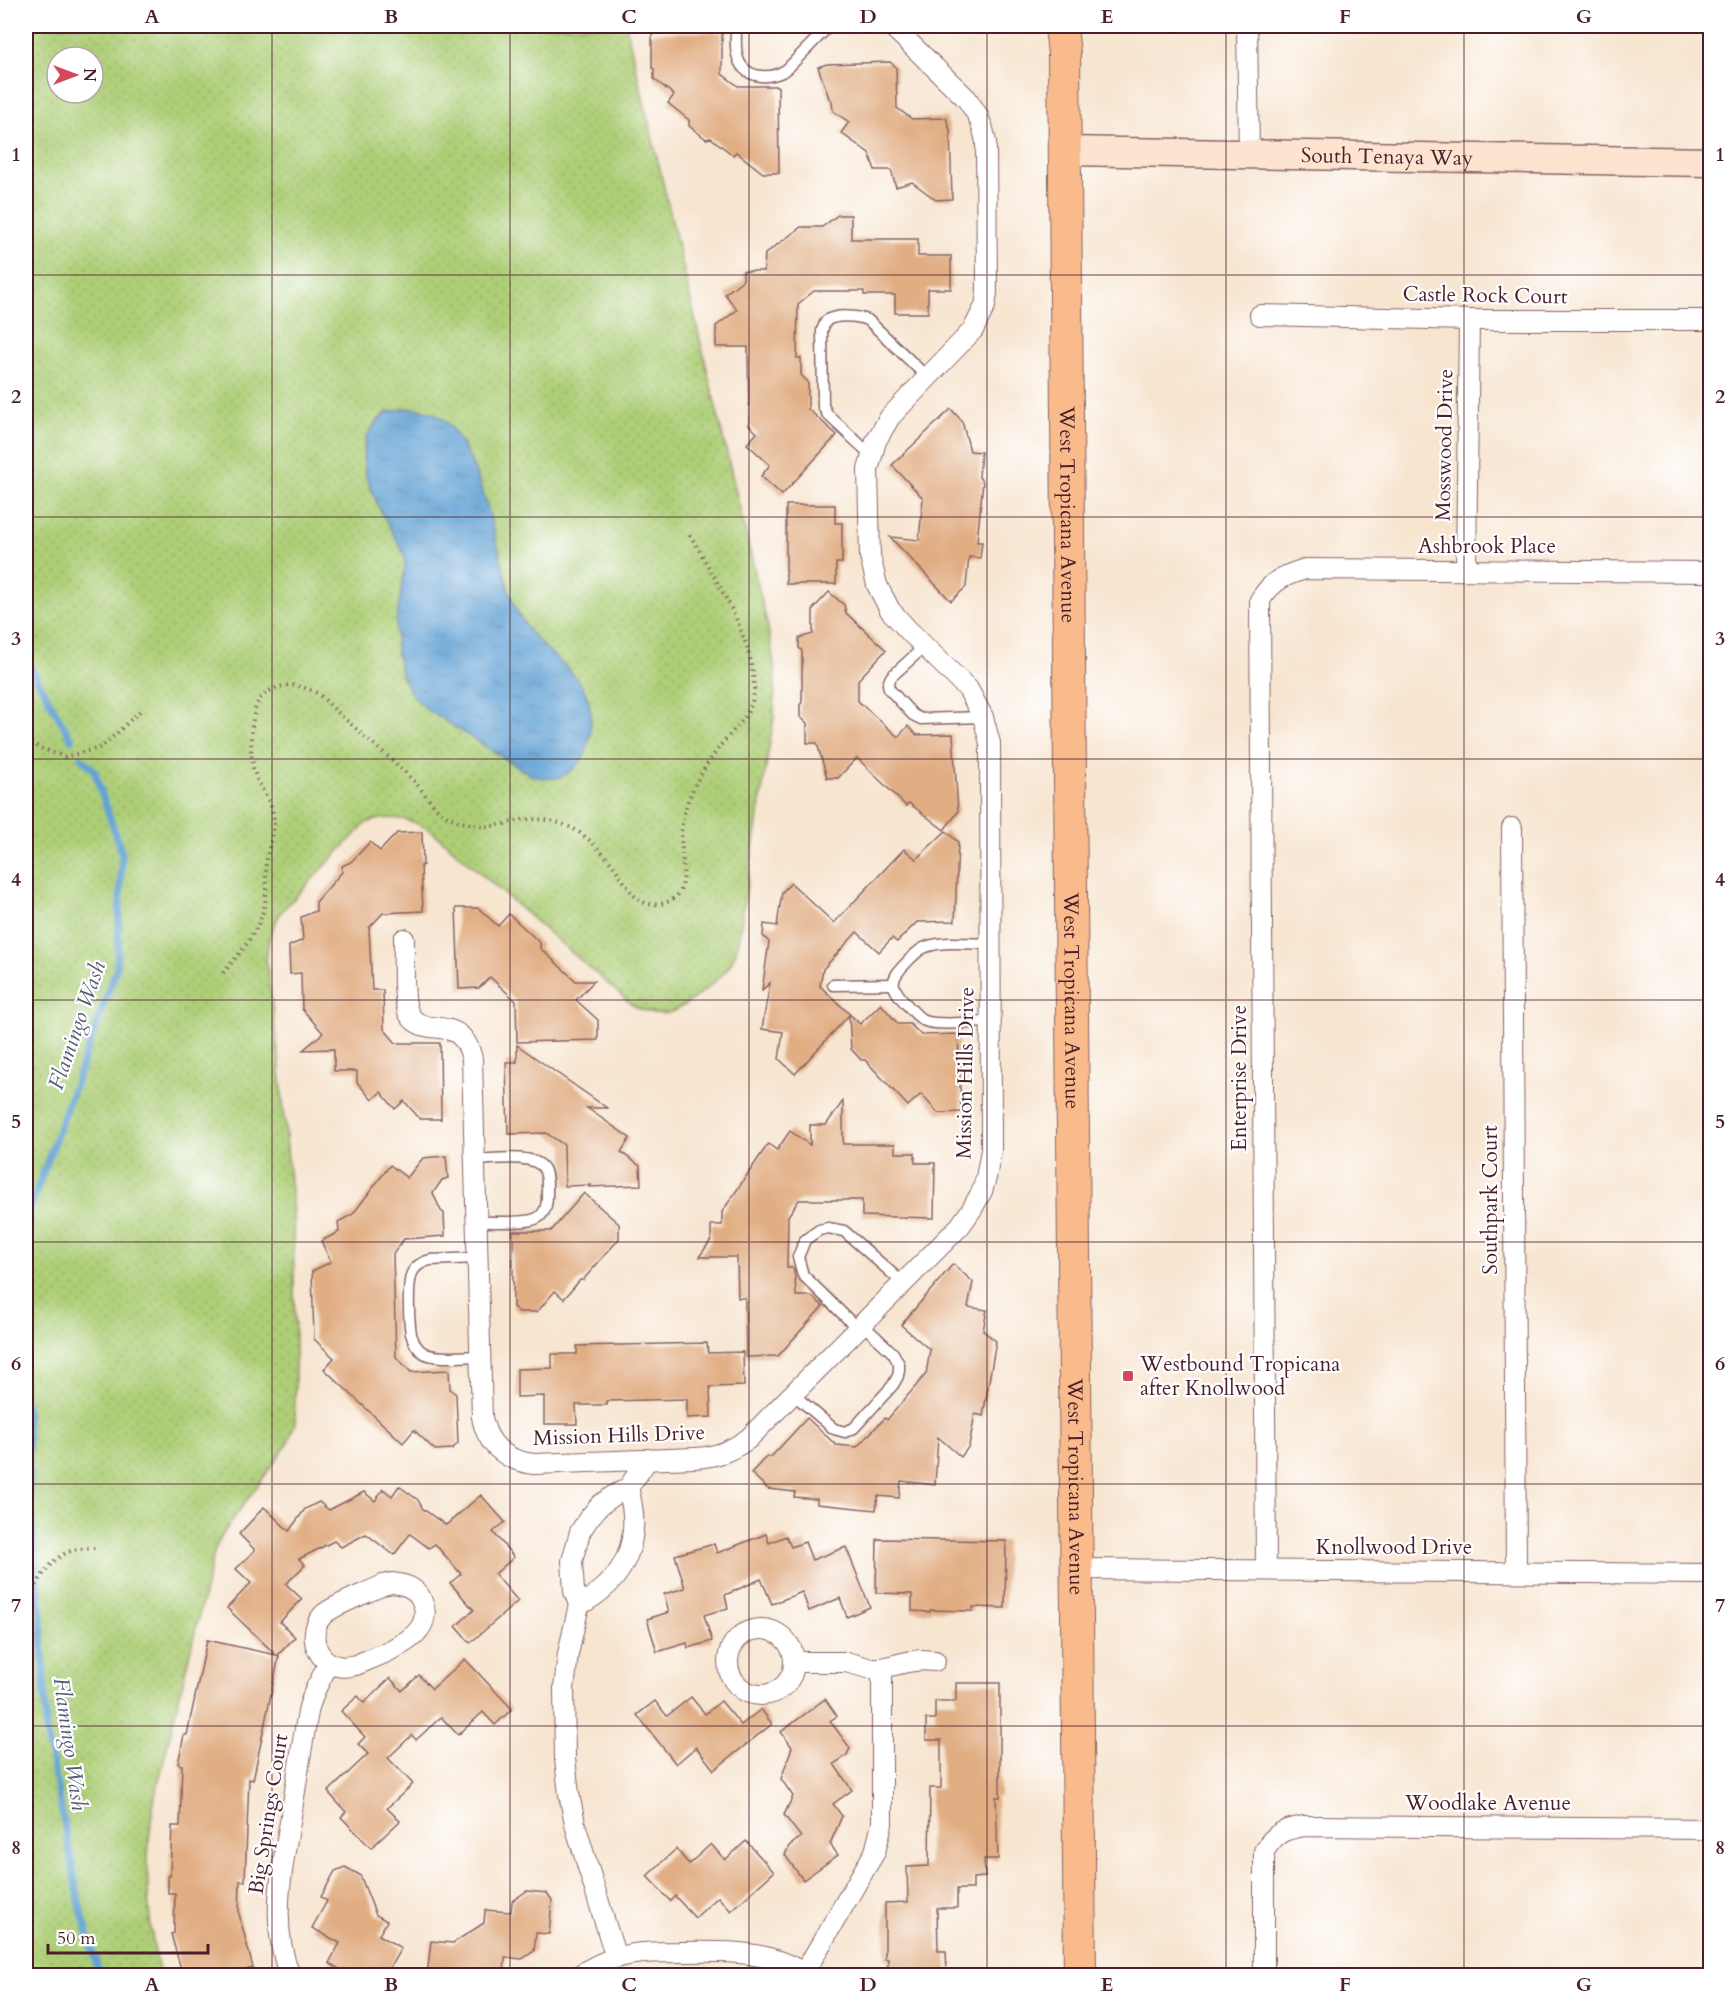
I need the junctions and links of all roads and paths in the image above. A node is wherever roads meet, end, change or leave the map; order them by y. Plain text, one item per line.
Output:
1 (736, 26) edge
2 (829, 26) edge
3 (892, 26) edge
4 (1061, 26) edge
5 (1247, 26) edge
6 (1065, 151) junction
7 (1249, 153) junction
8 (1710, 162) edge
9 (1260, 315) dead end
10 (1469, 320) junction
11 (1710, 320) edge
12 (927, 377) junction
13 (871, 455) junction
14 (688, 531) dead end
15 (1466, 570) junction
16 (1710, 572) edge
17 (1269, 587) joint
18 (925, 646) junction
19 (142, 709) dead end
20 (984, 717) junction
21 (26, 740) edge
22 (1512, 828) dead end
23 (404, 939) dead end
24 (991, 944) junction
25 (223, 973) dead end
26 (893, 984) junction
27 (833, 985) dead end
28 (990, 1022) junction
29 (474, 1160) junction
30 (476, 1222) junction
31 (477, 1258) junction
32 (903, 1283) junction
33 (860, 1326) junction
34 (480, 1356) junction
35 (793, 1394) junction
36 (648, 1459) junction
37 (628, 1488) junction
38 (95, 1548) dead end
39 (1077, 1569) junction
40 (1266, 1570) junction
41 (1516, 1572) junction
42 (1710, 1574) edge
43 (579, 1605) junction
44 (26, 1607) edge
45 (934, 1661) dead end
46 (795, 1662) dead end
47 (329, 1663) junction
48 (882, 1668) junction
49 (1710, 1829) edge
50 (616, 1958) junction
51 (806, 1974) edge
52 (290, 1976) edge
53 (578, 1976) edge
54 (1080, 1976) edge
55 (1264, 1976) edge

1 - 2 lane
3 - 12 street, Mission Hills Drive
4 - 6 main road, West Tropicana Avenue
5 - 7 street
6 - 7 street, South Tenaya Way
6 - 39 main road, West Tropicana Avenue
7 - 8 street, South Tenaya Way
9 - 10 street, Castle Rock Court
10 - 11 street, Castle Rock Court
10 - 15 street, Mosswood Drive
12 - 13 street, Mission Hills Drive
12 - 13 lane
13 - 18 street, Mission Hills Drive
14 - 25 path
15 - 16 street, Ashbrook Place
15 - 17 street, Ashbrook Place
17 - 40 street, Enterprise Drive
18 - 20 street, Mission Hills Drive
18 - 20 lane
19 - 21 path
20 - 24 street, Mission Hills Drive
22 - 41 street, Southpark Court
23 - 29 street, Mission Hills Drive
24 - 26 lane
24 - 28 street, Mission Hills Drive
26 - 27 lane
26 - 28 lane
28 - 32 street, Mission Hills Drive
29 - 30 street, Mission Hills Drive
29 - 30 lane
30 - 31 street, Mission Hills Drive
31 - 34 street, Mission Hills Drive
31 - 34 lane
32 - 33 street, Mission Hills Drive
32 - 33 lane
33 - 35 street, Mission Hills Drive
33 - 35 lane
34 - 36 street, Mission Hills Drive
35 - 36 street, Mission Hills Drive
36 - 37 street
37 - 43 street
37 - 43 street
38 - 44 path
39 - 40 street, Knollwood Drive
39 - 54 main road, West Tropicana Avenue
40 - 41 street, Knollwood Drive
41 - 42 street, Knollwood Drive
43 - 50 street
45 - 48 street
46 - 48 street
47 - 47 street
47 - 52 street, Big Springs Court
48 - 51 street
49 - 55 street, Woodlake Avenue
50 - 51 street
50 - 53 street

